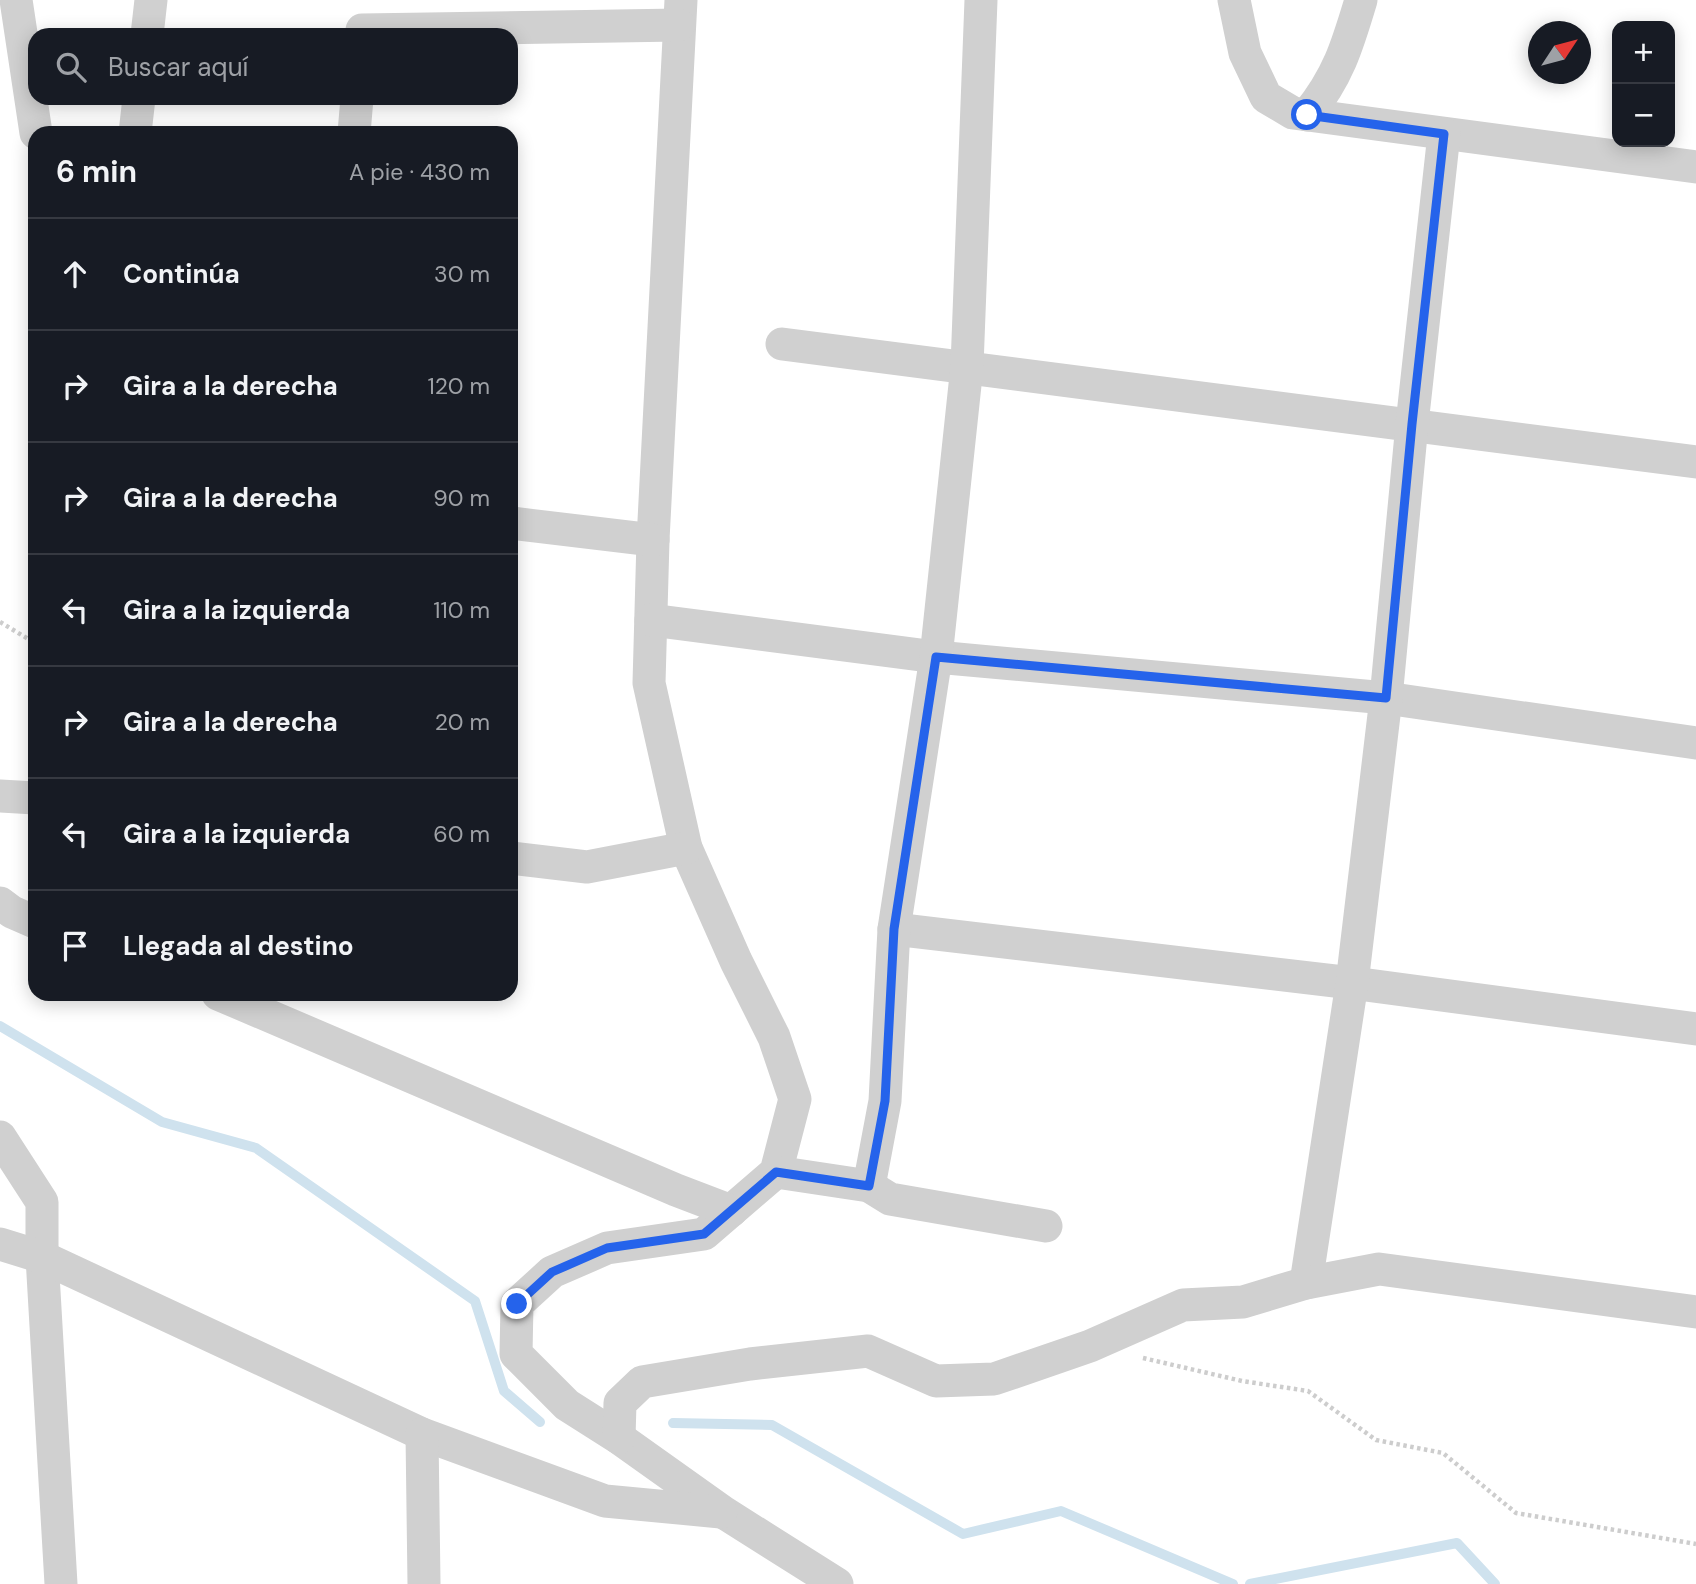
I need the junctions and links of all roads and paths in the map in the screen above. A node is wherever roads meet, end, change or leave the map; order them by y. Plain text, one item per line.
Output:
1 (16, 0) edge
2 (151, 0) edge
3 (981, 0) edge
4 (1234, 0) edge
5 (1361, 0) edge
6 (680, 12) edge
7 (363, 22) edge
8 (148, 28) edge
9 (28, 80) edge
10 (32, 105) edge
11 (138, 105) edge
12 (356, 105) edge
13 (1307, 115) junction
14 (35, 126) edge
15 (136, 126) edge
16 (355, 126) edge
17 (1444, 134) junction
18 (1696, 167) edge
19 (782, 344) dead end
20 (967, 366) junction
21 (1412, 424) junction
22 (1696, 462) edge
23 (518, 524) edge
24 (653, 540) junction
25 (651, 620) junction
26 (0, 622) edge
27 (28, 639) edge
28 (936, 657) junction
29 (1386, 698) junction
30 (1696, 743) edge
31 (0, 796) edge
32 (28, 797) edge
33 (686, 848) junction
34 (518, 859) edge
35 (0, 903) edge
36 (28, 919) edge
37 (894, 929) junction
38 (1352, 983) junction
39 (235, 1001) edge
40 (1696, 1029) edge
41 (0, 1137) edge
42 (776, 1172) junction
43 (869, 1186) junction
44 (732, 1212) junction
45 (1045, 1226) dead end
46 (0, 1244) edge
47 (42, 1257) junction
48 (1306, 1283) junction
49 (1696, 1312) edge
50 (1140, 1357) dead end
51 (422, 1434) junction
52 (619, 1438) junction
53 (723, 1513) junction
54 (769, 1542) junction
55 (1696, 1544) edge
56 (61, 1584) edge
57 (424, 1584) edge
58 (786, 1584) edge
59 (837, 1584) edge

1 - 9 street
2 - 8 street
3 - 20 street
4 - 13 street
5 - 13 street
6 - 7 street
6 - 24 street
10 - 14 street
11 - 15 street
12 - 16 street
13 - 17 street
17 - 18 street
17 - 21 street
19 - 20 street
20 - 21 street
20 - 28 street
21 - 22 street
21 - 29 street
23 - 24 street
24 - 25 street
25 - 28 street
25 - 33 street
26 - 27 path
28 - 29 street
28 - 37 street
29 - 30 street
29 - 38 street
31 - 32 street
33 - 34 street
33 - 42 street
35 - 36 street
37 - 38 street
37 - 43 street
38 - 40 street
38 - 48 street
39 - 44 street
41 - 47 street
42 - 43 street
42 - 44 street
43 - 45 street
44 - 52 street
46 - 47 street
47 - 51 street
47 - 56 street
48 - 49 street
48 - 52 street
50 - 55 path
51 - 53 street
51 - 57 street
52 - 53 street
53 - 54 street
54 - 58 street
54 - 59 street

